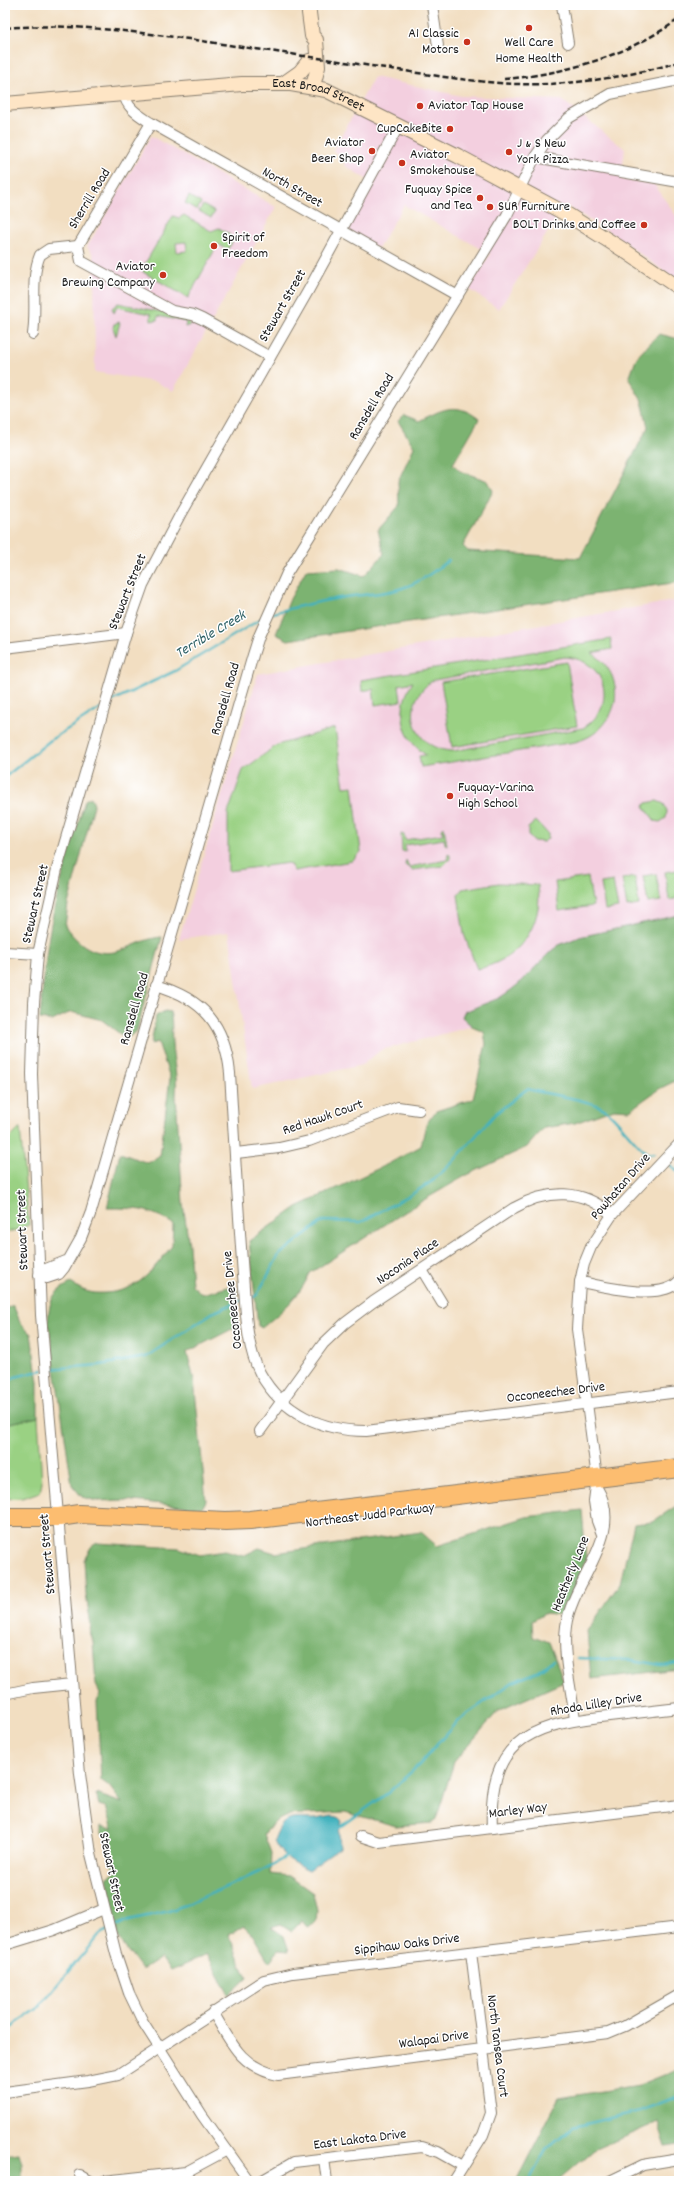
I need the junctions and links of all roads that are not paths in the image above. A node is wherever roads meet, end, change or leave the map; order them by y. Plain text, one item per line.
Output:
1 (308, 5) edge
2 (432, 5) edge
3 (562, 5) edge
4 (312, 36) junction
5 (568, 43) dead end
6 (438, 46) dead end
7 (309, 61) junction
8 (679, 80) edge
9 (283, 84) junction
10 (313, 86) junction
11 (124, 93) junction
12 (5, 104) edge
13 (151, 123) junction
14 (399, 125) junction
15 (535, 157) junction
16 (679, 182) edge
17 (519, 190) junction
18 (341, 232) junction
19 (78, 246) junction
20 (679, 288) edge
21 (458, 296) junction
22 (33, 334) dead end
23 (270, 357) junction
24 (126, 633) junction
25 (5, 648) edge
26 (5, 952) edge
27 (38, 954) junction
28 (156, 985) junction
29 (419, 1110) dead end
30 (679, 1144) edge
31 (236, 1153) junction
32 (612, 1215) junction
33 (422, 1270) junction
34 (39, 1275) junction
35 (679, 1281) edge
36 (580, 1282) junction
37 (442, 1304) dead end
38 (679, 1392) edge
39 (282, 1400) junction
40 (587, 1404) junction
41 (260, 1431) dead end
42 (679, 1468) edge
43 (679, 1478) edge
44 (597, 1483) junction
45 (5, 1517) edge
46 (59, 1517) junction
47 (72, 1684) junction
48 (5, 1694) edge
49 (679, 1708) edge
50 (575, 1720) junction
51 (679, 1806) edge
52 (492, 1828) junction
53 (361, 1836) dead end
54 (104, 1909) junction
55 (679, 1927) edge
56 (5, 1945) edge
57 (471, 1952) junction
58 (679, 1994) edge
59 (213, 2012) junction
60 (482, 2048) junction
61 (159, 2049) junction
62 (5, 2092) edge
63 (227, 2150) junction
64 (324, 2159) junction
65 (679, 2159) edge
66 (463, 2166) junction
67 (80, 2175) dead end
68 (90, 2181) edge
69 (104, 2181) edge
70 (249, 2181) edge
71 (261, 2181) edge
72 (326, 2181) edge
73 (454, 2181) edge
74 (610, 2181) edge

1 - 4 main road
2 - 6 street
3 - 5 street
4 - 7 main road
4 - 10 main road
7 - 9 main road
7 - 10 main road
8 - 15 street, Ransdell Road
9 - 10 main road, East Broad Street
9 - 11 main road, East Broad Street
10 - 14 main road, East Broad Street
11 - 12 main road, East Broad Street
11 - 13 street, North Street
13 - 18 street, North Street
13 - 19 street, Sherrill Road
14 - 17 main road, East Broad Street
14 - 18 street, Stewart Street
15 - 16 street
15 - 17 street, Ransdell Road
17 - 20 main road, East Broad Street
17 - 21 street, Ransdell Road
18 - 21 street, North Street
18 - 23 street, Stewart Street
19 - 22 street, Sherrill Road
19 - 23 street
21 - 28 street, Ransdell Road
23 - 24 street, Stewart Street
24 - 25 street
24 - 27 street, Stewart Street
26 - 27 street
27 - 34 street, Stewart Street
28 - 31 street, Occoneechee Drive
28 - 34 street, Ransdell Road
29 - 31 street, Red Hawk Court
30 - 32 street, Powhatan Drive
31 - 39 street, Occoneechee Drive
32 - 33 street, Noconia Place
32 - 36 street, Powhatan Drive
33 - 37 street
33 - 39 street, Noconia Place
34 - 46 street, Stewart Street
35 - 36 street
36 - 40 street, Powhatan Drive
38 - 40 street, Occoneechee Drive
39 - 40 street, Occoneechee Drive
39 - 41 street, Noconia Place
40 - 44 street, Powhatan Drive
42 - 44 highway, Northeast Judd Parkway
43 - 44 highway, Northeast Judd Parkway
44 - 46 highway, Northeast Judd Parkway
44 - 50 street, Heatherly Lane
45 - 46 highway, Northeast Judd Parkway
46 - 47 street, Stewart Street
47 - 48 street
47 - 54 street, Stewart Street
49 - 50 street, Rhoda Lilley Drive
50 - 52 street, Rhoda Lilley Drive
51 - 52 street, Marley Way
52 - 53 street, Marley Way
54 - 56 street
54 - 61 street, Stewart Street
55 - 57 street, Sippihaw Oaks Drive
57 - 59 street, Sippihaw Oaks Drive
57 - 60 street, North Tansea Court
58 - 60 street, Walapai Drive
59 - 60 street, Walapai Drive
59 - 61 street, Sippihaw Oaks Drive
60 - 66 street, North Tansea Court
61 - 62 street, Sippihaw Oaks Drive
61 - 63 street, Stewart Street
63 - 69 street
63 - 70 street, Stewart Street
64 - 66 street, East Lakota Drive
64 - 71 street, East Lakota Drive
64 - 72 street
65 - 74 street
66 - 73 street, North Tansea Court
67 - 68 street

